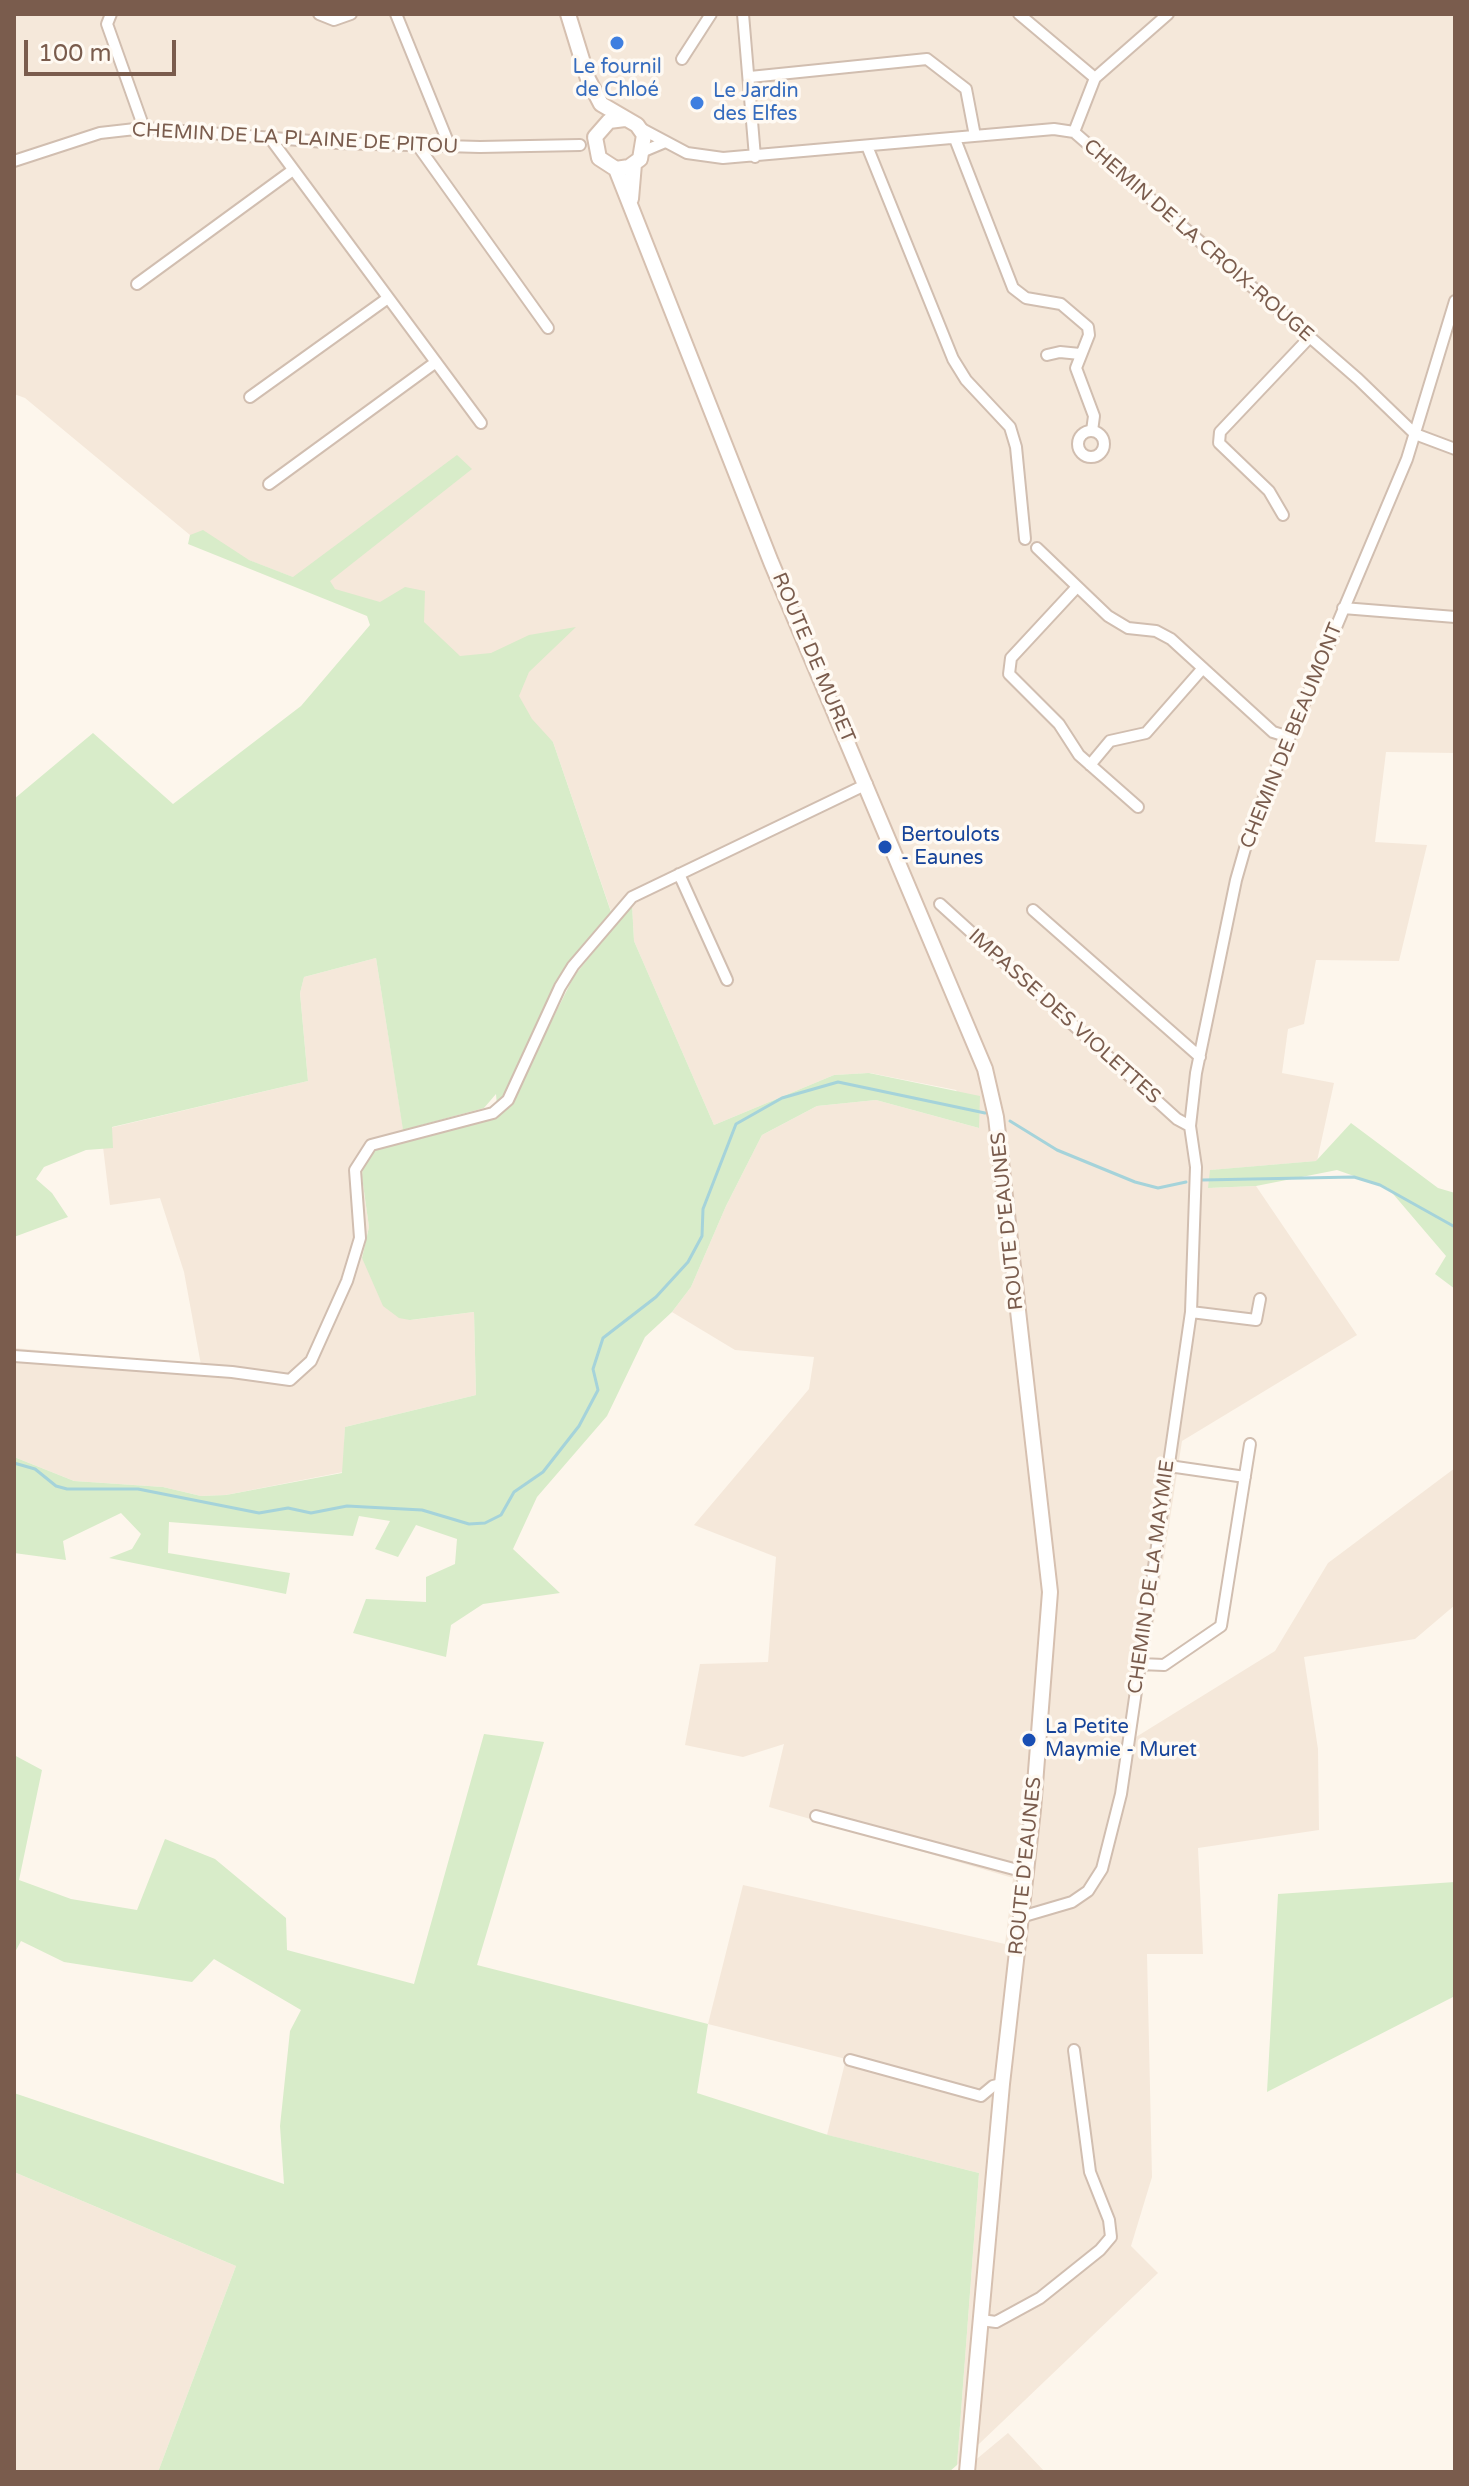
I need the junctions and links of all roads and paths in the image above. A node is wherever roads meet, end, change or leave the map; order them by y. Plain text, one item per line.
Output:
1 (111, 14) edge
2 (319, 14) edge
3 (351, 14) edge
4 (396, 14) edge
5 (568, 14) edge
6 (711, 14) edge
7 (743, 14) edge
8 (1019, 14) edge
9 (1168, 14) edge
10 (682, 59) dead end
11 (750, 77) junction
12 (1095, 78) junction
13 (601, 104) junction
14 (625, 119) junction
15 (144, 128) junction
16 (640, 128) junction
17 (1074, 132) junction
18 (975, 136) junction
19 (270, 138) junction
20 (597, 138) junction
21 (955, 139) junction
22 (663, 143) junction
23 (418, 146) junction
24 (867, 146) junction
25 (450, 147) junction
26 (644, 151) junction
27 (755, 157) junction
28 (14, 161) edge
29 (634, 164) junction
30 (616, 169) junction
31 (293, 170) junction
32 (631, 199) junction
33 (137, 284) dead end
34 (388, 298) junction
35 (1455, 301) edge
36 (548, 328) dead end
37 (1309, 338) junction
38 (1080, 354) junction
39 (1047, 355) dead end
40 (436, 362) junction
41 (250, 397) dead end
42 (481, 423) dead end
43 (1092, 431) dead end
44 (1415, 434) junction
45 (1455, 449) edge
46 (269, 484) dead end
47 (1283, 515) dead end
48 (1025, 539) dead end
49 (1037, 548) dead end
50 (1076, 588) junction
51 (1343, 608) junction
52 (1455, 617) edge
53 (1203, 668) junction
54 (1289, 737) junction
55 (1090, 765) junction
56 (867, 784) junction
57 (1138, 807) dead end
58 (679, 874) junction
59 (940, 904) dead end
60 (1033, 910) dead end
61 (727, 980) dead end
62 (1200, 1057) junction
63 (996, 1117) joint
64 (1190, 1126) junction
65 (1196, 1185) joint
66 (1260, 1299) dead end
67 (1191, 1312) junction
68 (14, 1356) edge
69 (1250, 1444) dead end
70 (1169, 1466) junction
71 (1245, 1477) junction
72 (1140, 1664) junction
73 (816, 1816) dead end
74 (1025, 1872) junction
75 (1021, 1917) junction
76 (1074, 2050) dead end
77 (850, 2060) dead end
78 (1002, 2084) junction
79 (981, 2320) junction
80 (967, 2472) edge

1 - 15 street
2 - 3 street
4 - 25 street
5 - 13 main road
6 - 10 street
7 - 11 street
8 - 12 street
9 - 12 street
11 - 18 street
11 - 27 street
12 - 17 street
13 - 14 main road
13 - 20 main road
14 - 16 main road
14 - 20 main road
15 - 19 street, CHEMIN DE LA PLAINE DE PITOU
15 - 28 street, CHEMIN DE LA PLAINE DE PITOU
16 - 22 street, CHEMIN DE LA CROIX-ROUGE
16 - 26 main road
17 - 18 street, CHEMIN DE LA CROIX-ROUGE
17 - 37 street, CHEMIN DE LA CROIX-ROUGE
18 - 21 street, CHEMIN DE LA CROIX-ROUGE
19 - 23 street, CHEMIN DE LA PLAINE DE PITOU
19 - 31 street
20 - 25 street, CHEMIN DE LA PLAINE DE PITOU
20 - 30 main road
21 - 24 street, CHEMIN DE LA CROIX-ROUGE
21 - 38 street
22 - 26 street
22 - 27 street, CHEMIN DE LA CROIX-ROUGE
23 - 25 street, CHEMIN DE LA PLAINE DE PITOU
23 - 36 street
24 - 27 street, CHEMIN DE LA CROIX-ROUGE
24 - 48 street
26 - 29 main road
29 - 30 main road
29 - 32 main road
30 - 32 main road, ROUTE DE MURET
31 - 33 street
31 - 34 street
32 - 56 main road, ROUTE DE MURET
34 - 40 street
34 - 41 street
35 - 44 street, CHEMIN DE BEAUMONT
37 - 44 street, CHEMIN DE LA CROIX-ROUGE
37 - 47 street
38 - 39 street
38 - 43 street
40 - 42 street
40 - 46 street
44 - 45 street
44 - 51 street, CHEMIN DE BEAUMONT
49 - 50 street
50 - 53 street
50 - 55 street
51 - 52 street
51 - 54 street, CHEMIN DE BEAUMONT
53 - 54 street
53 - 55 street
54 - 62 street, CHEMIN DE BEAUMONT
55 - 57 street
56 - 58 street
56 - 63 main road, ROUTE DE MURET
58 - 61 street
58 - 68 street
59 - 64 street, IMPASSE DES VIOLETTES
60 - 62 street
62 - 64 street, CHEMIN DE BEAUMONT
63 - 74 main road, ROUTE D'EAUNES
64 - 65 street, CHEMIN DE BEAUMONT
65 - 67 street, CHEMIN DE LA MAYMIE
66 - 67 street
67 - 70 street, CHEMIN DE LA MAYMIE
69 - 71 street
70 - 71 street
70 - 72 street, CHEMIN DE LA MAYMIE
71 - 72 street
72 - 75 street, CHEMIN DE LA MAYMIE
73 - 74 street
74 - 75 main road, ROUTE D'EAUNES
75 - 78 main road, ROUTE D'EAUNES
76 - 79 street
77 - 78 street
78 - 79 main road, ROUTE D'EAUNES
79 - 80 main road, ROUTE D'EAUNES

